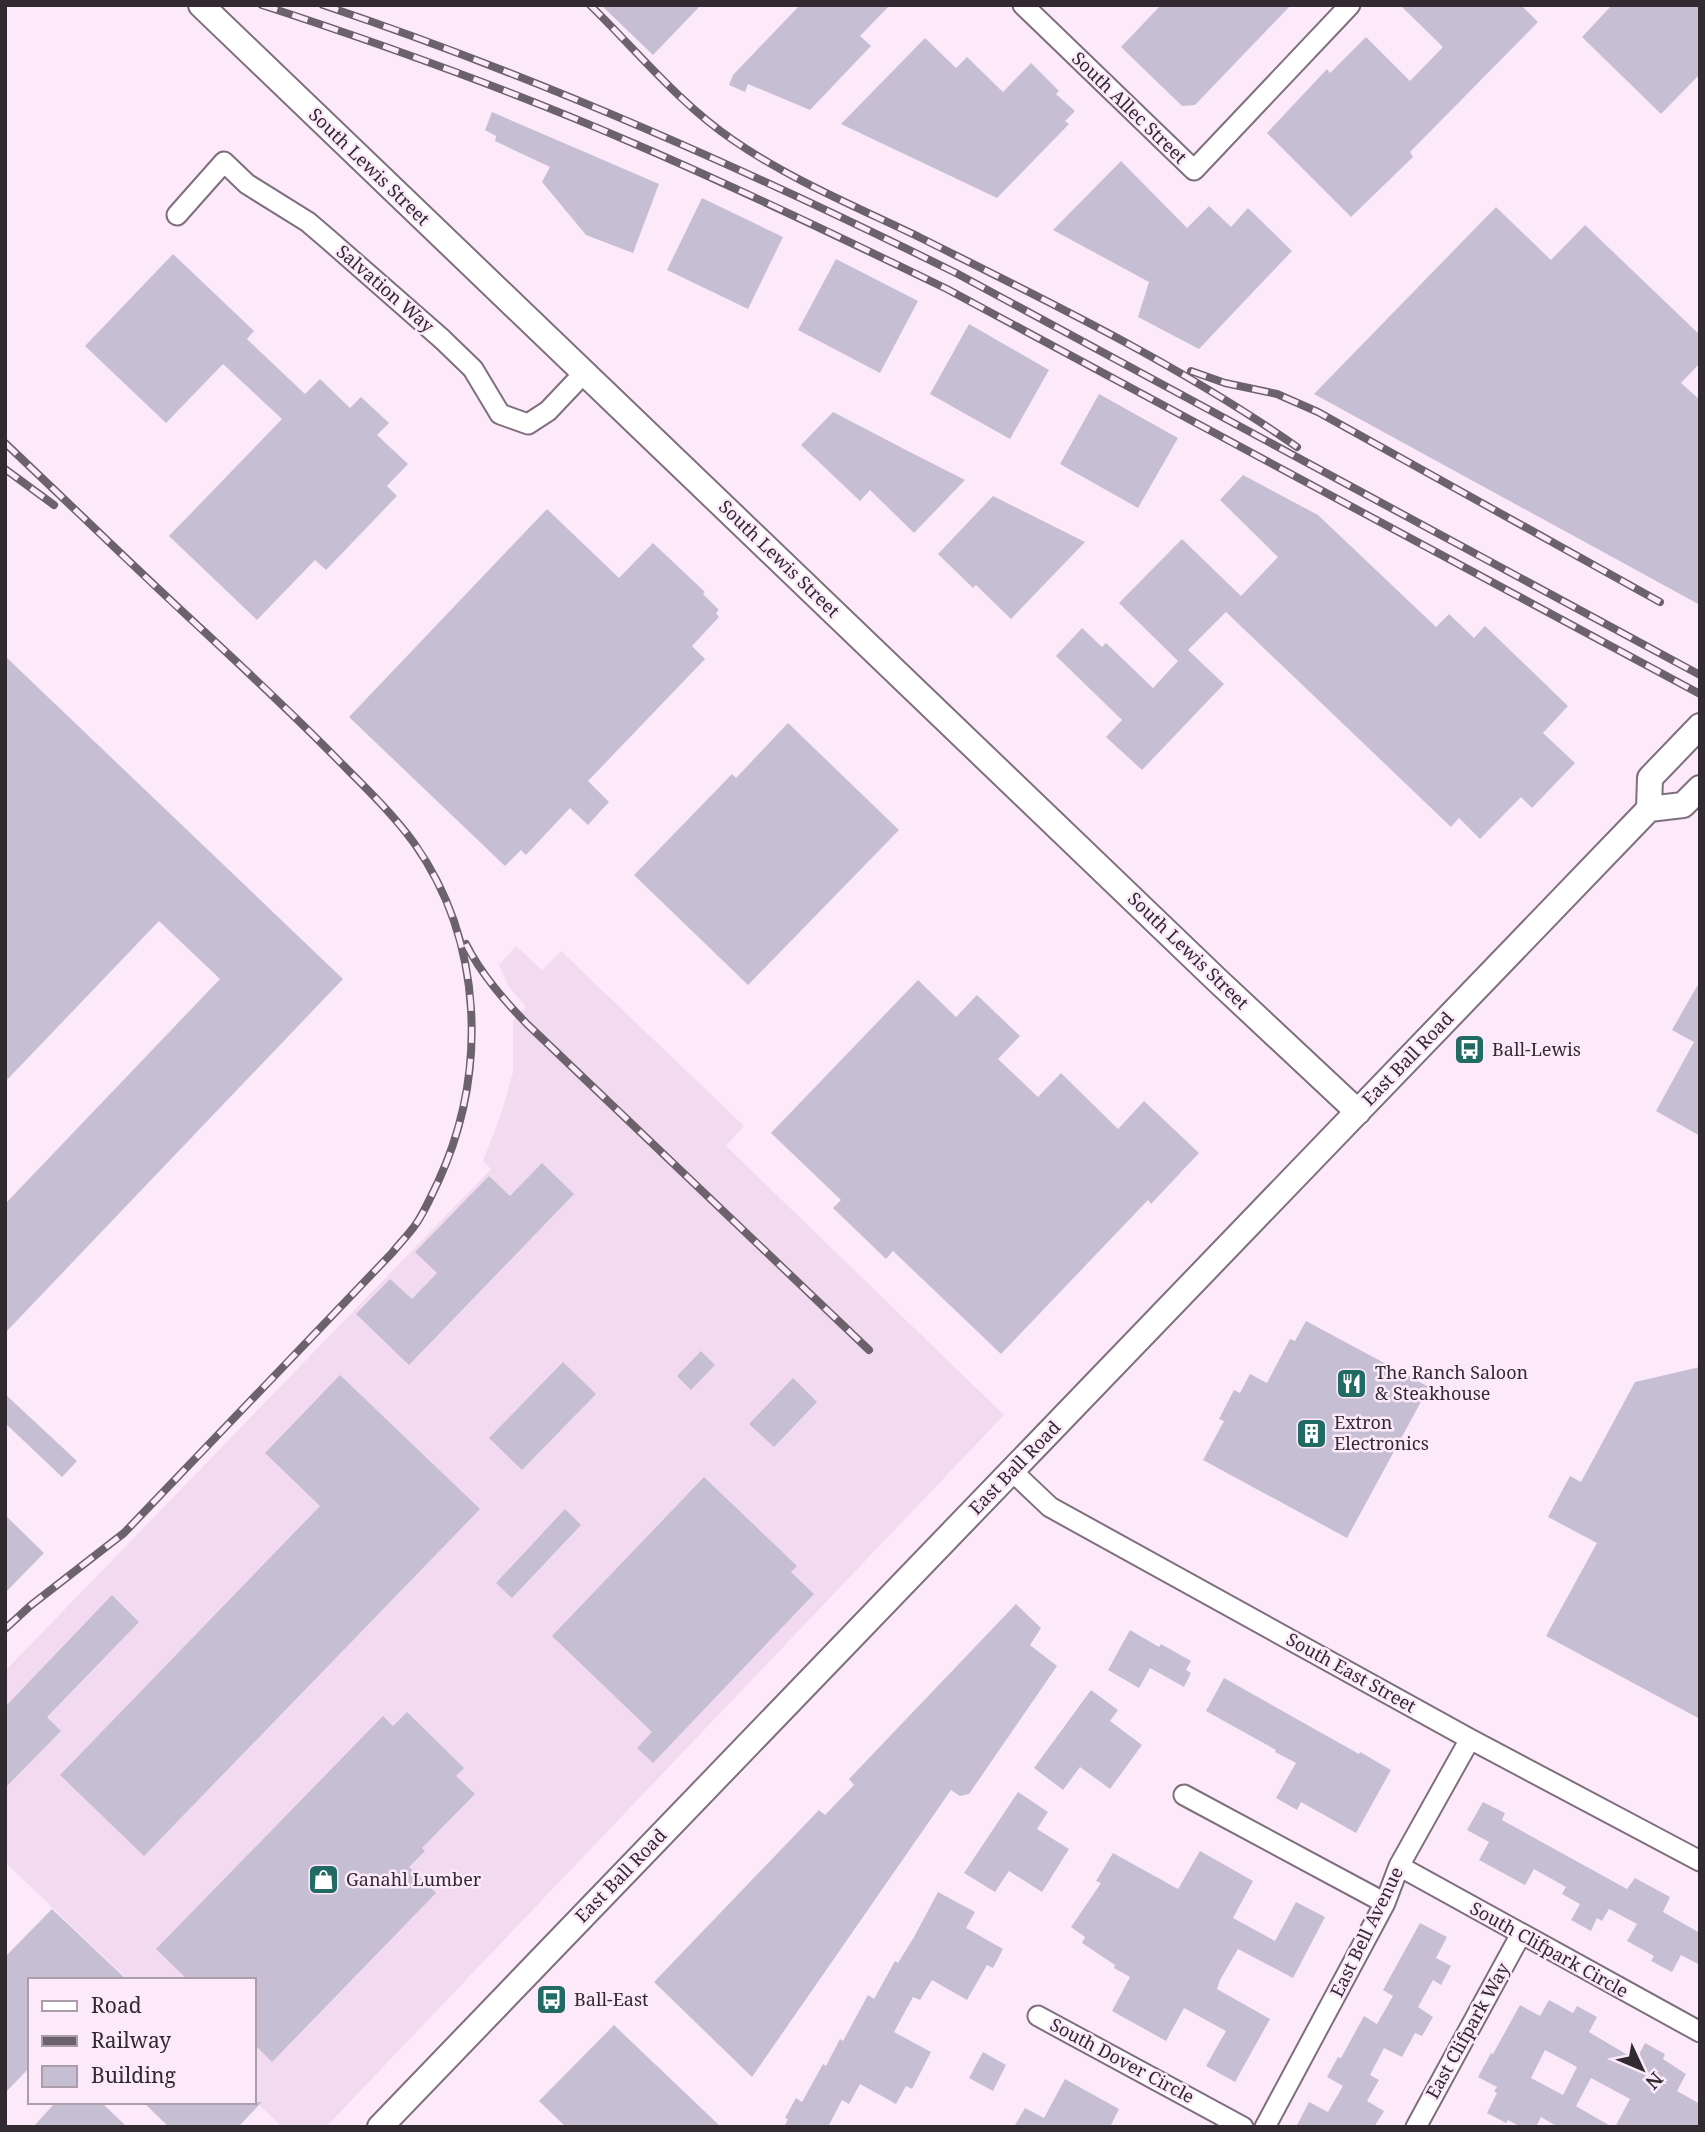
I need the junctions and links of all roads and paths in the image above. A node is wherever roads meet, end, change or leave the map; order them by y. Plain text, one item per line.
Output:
1 (201, 5) edge
2 (1023, 5) edge
3 (1350, 5) edge
4 (177, 215) dead end
5 (584, 373) junction
6 (1700, 726) edge
7 (1700, 788) edge
8 (1649, 809) junction
9 (1358, 1112) junction
10 (1012, 1471) junction
11 (1470, 1739) junction
12 (1184, 1795) dead end
13 (1700, 1861) edge
14 (1399, 1866) junction
15 (1385, 1903) junction
16 (1521, 1934) junction
17 (1038, 2016) dead end
18 (1700, 2032) edge
19 (1419, 2126) edge
20 (380, 2127) edge
21 (1243, 2127) edge
22 (1265, 2127) edge

1 - 5 main road, South Lewis Street
2 - 3 street, South Allec Street
4 - 5 street, Salvation Way
5 - 9 main road, South Lewis Street
6 - 8 main road
7 - 8 main road
8 - 9 main road, East Ball Road
9 - 10 main road, East Ball Road
10 - 11 street, South East Street
10 - 20 main road, East Ball Road
11 - 13 street, South East Street
11 - 14 street, East Bell Avenue
12 - 15 street
14 - 15 street, East Bell Avenue
14 - 16 street, South Clifpark Circle
15 - 22 street, East Bell Avenue
16 - 18 street, South Clifpark Circle
16 - 19 street, East Clifpark Way
17 - 21 street, South Dover Circle

